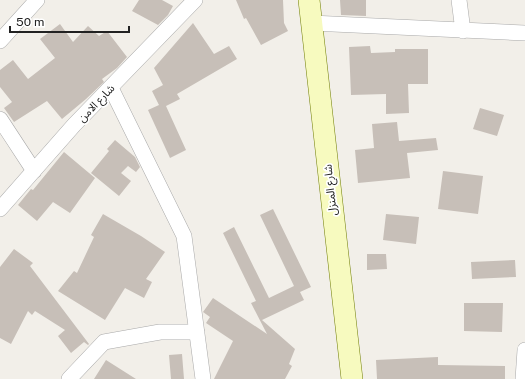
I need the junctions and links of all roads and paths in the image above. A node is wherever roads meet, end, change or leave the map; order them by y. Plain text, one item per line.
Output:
1 (37, 0) edge
2 (309, 0) edge
3 (459, 0) edge
4 (188, 2) edge
5 (311, 23) junction
6 (463, 30) junction
7 (525, 34) edge
8 (0, 41) edge
9 (111, 88) junction
10 (0, 119) edge
11 (34, 171) junction
12 (0, 209) edge
13 (196, 332) junction
14 (525, 350) edge
15 (69, 379) edge
16 (203, 379) edge
17 (352, 379) edge
18 (523, 379) edge

1 - 8 street
2 - 5 street, شارع المنزل
3 - 6 street
4 - 9 street, شارع الامن
5 - 6 street
5 - 17 street, شارع المنزل
6 - 7 street
9 - 11 street, شارع الامن
9 - 13 street
10 - 11 street
11 - 12 street, شارع الامن
13 - 15 street
13 - 16 street
14 - 18 street

